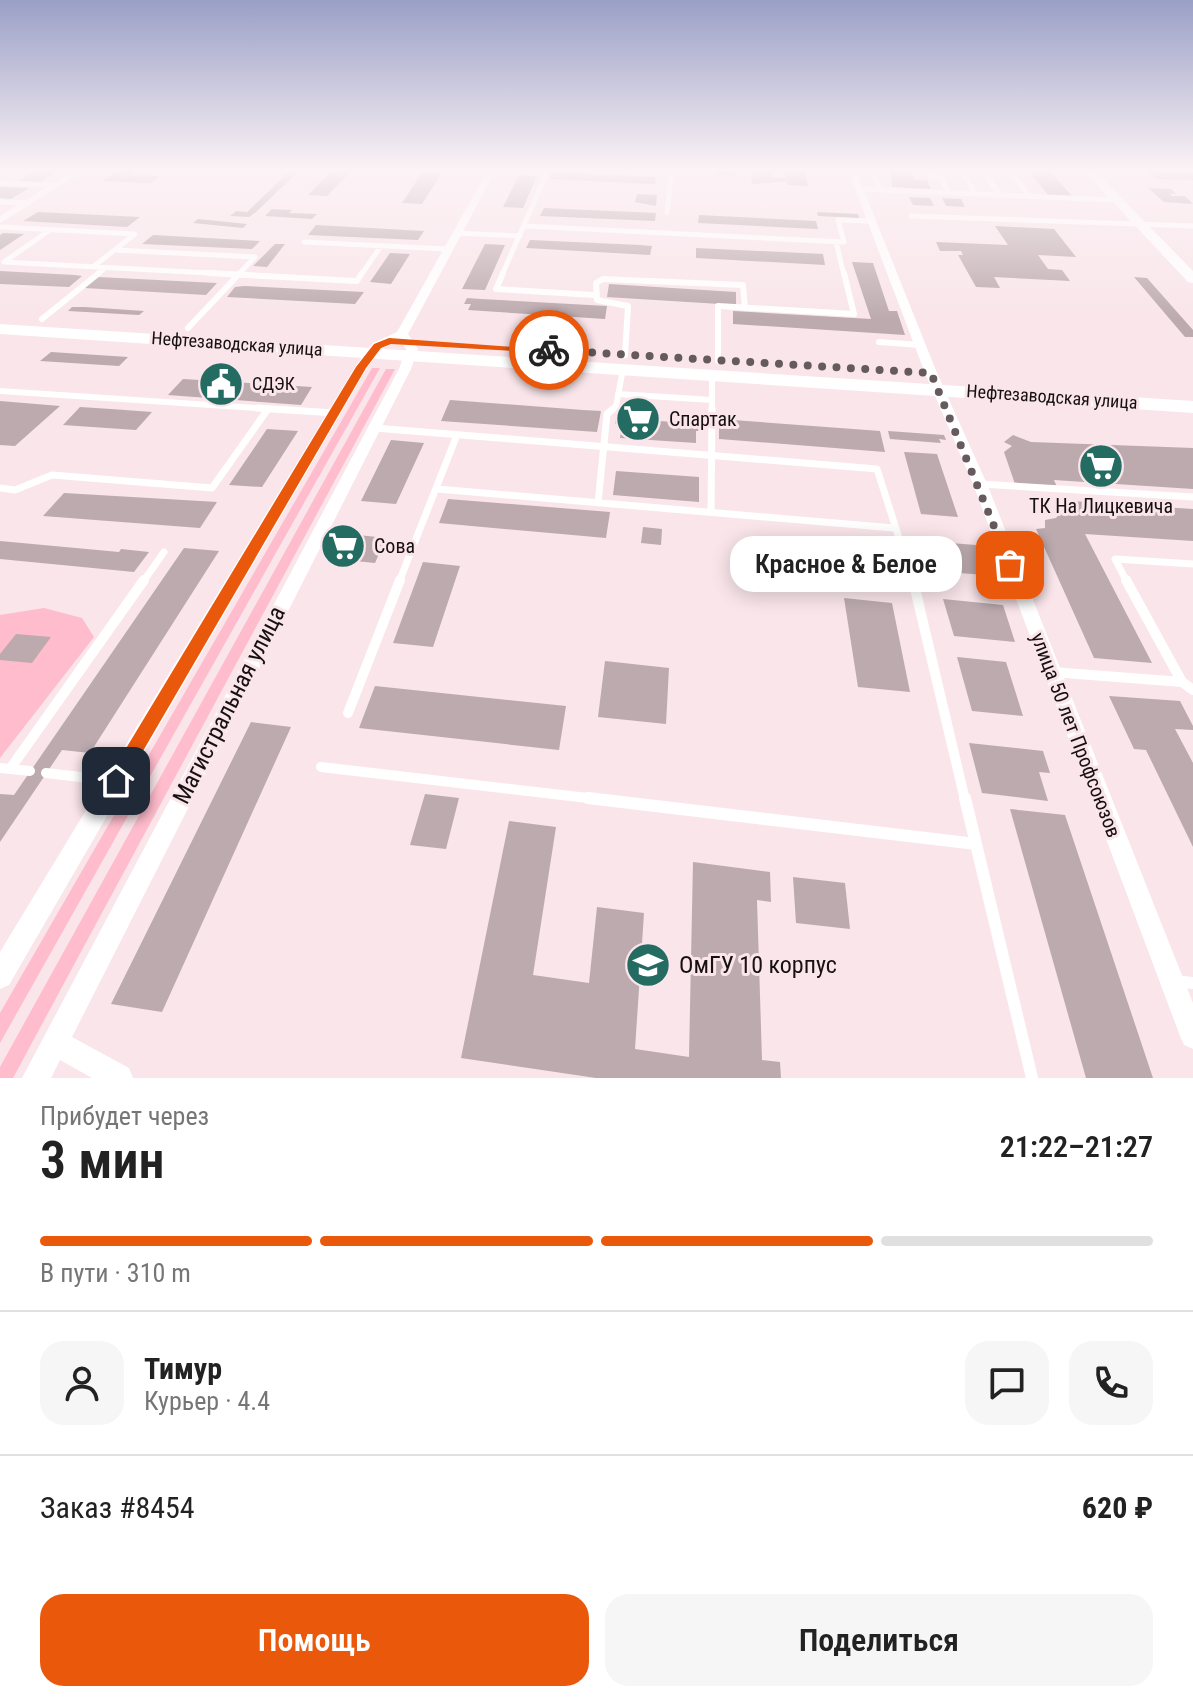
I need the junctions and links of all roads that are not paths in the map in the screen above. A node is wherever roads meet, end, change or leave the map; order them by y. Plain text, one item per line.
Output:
1 (464, 218) edge
2 (527, 218) edge
3 (977, 218) edge
4 (1134, 218) edge
5 (871, 221) joint
6 (1139, 224) junction
7 (524, 226) junction
8 (1193, 226) edge
9 (0, 227) edge
10 (50, 230) junction
11 (456, 233) junction
12 (520, 236) junction
13 (304, 242) dead end
14 (836, 242) junction
15 (381, 246) junction
16 (447, 249) junction
17 (114, 250) junction
18 (94, 266) junction
19 (106, 267) junction
20 (239, 274) junction
21 (1193, 279) edge
22 (594, 295) junction
23 (745, 308) junction
24 (0, 316) edge
25 (42, 319) junction
26 (188, 328) junction
27 (0, 329) edge
28 (879, 342) dead end
29 (402, 343) junction
30 (920, 345) junction
31 (371, 353) junction
32 (624, 362) junction
33 (715, 367) junction
34 (934, 381) junction
35 (0, 391) edge
36 (1193, 392) edge
37 (618, 394) junction
38 (712, 400) junction
39 (1193, 407) edge
40 (268, 409) junction
41 (335, 413) junction
42 (375, 428) junction
43 (457, 435) junction
44 (603, 448) junction
45 (712, 456) junction
46 (980, 484) junction
47 (0, 488) edge
48 (437, 489) junction
49 (1193, 497) edge
50 (598, 503) junction
51 (711, 512) junction
52 (894, 528) junction
53 (164, 552) dead end
54 (1193, 564) edge
55 (1052, 672) junction
56 (1182, 682) junction
57 (1193, 690) edge
58 (348, 713) dead end
59 (321, 767) dead end
60 (5, 768) edge
61 (30, 771) dead end
62 (46, 773) dead end
63 (116, 781) junction
64 (976, 844) junction
65 (0, 976) edge
66 (1172, 980) junction
67 (1193, 983) edge
68 (1193, 1036) edge
69 (55, 1042) junction
70 (36, 1078) edge
71 (119, 1078) edge
72 (1032, 1078) edge

1 - 11 street, Магистральная улица
2 - 7 lane
3 - 6 lane
4 - 6 main road
5 - 14 lane
5 - 30 street, улица 50 лет Профсоюзов
6 - 8 lane
6 - 21 main road
7 - 12 lane
7 - 14 lane
9 - 10 lane
10 - 17 lane
10 - 18 lane
11 - 12 lane
11 - 16 street, Магистральная улица
12 - 22 lane
13 - 15 lane
14 - 23 lane
15 - 16 lane
15 - 20 lane
16 - 29 street, Магистральная улица
17 - 18 lane
17 - 20 lane
18 - 19 lane
19 - 20 lane
19 - 25 lane
20 - 26 lane
22 - 23 lane
22 - 32 lane
23 - 33 lane
24 - 25 main road, Нефтезаводская улица
25 - 26 main road, Нефтезаводская улица
26 - 29 main road, Нефтезаводская улица
27 - 31 main road, Нефтезаводская улица
28 - 30 lane
29 - 31 main road, Нефтезаводская улица
29 - 31 street, Магистральная улица
29 - 32 main road, Нефтезаводская улица
29 - 42 street, Магистральная улица
30 - 34 street, улица 50 лет Профсоюзов
31 - 41 street, Магистральная улица
32 - 33 main road, Нефтезаводская улица
32 - 37 lane
33 - 34 main road, Нефтезаводская улица
33 - 38 lane
34 - 36 main road, Нефтезаводская улица
34 - 39 main road, Нефтезаводская улица
34 - 46 street, улица 50 лет Профсоюзов
35 - 40 lane
37 - 38 lane
37 - 44 lane
38 - 45 lane
40 - 41 lane
40 - 47 lane
41 - 63 street, Магистральная улица
42 - 43 lane
42 - 69 street, Магистральная улица
43 - 44 lane
43 - 48 lane
44 - 45 lane
44 - 50 lane
45 - 51 lane
45 - 52 lane
46 - 49 lane
46 - 55 street, улица 50 лет Профсоюзов
48 - 50 lane
48 - 58 lane
50 - 51 lane
51 - 52 lane
52 - 64 lane
53 - 60 lane
54 - 56 lane
55 - 56 lane
55 - 66 street, улица 50 лет Профсоюзов
56 - 57 lane
59 - 64 lane
60 - 61 lane
62 - 63 lane
63 - 65 street, Магистральная улица
64 - 72 lane
66 - 67 lane
66 - 68 street, улица 50 лет Профсоюзов
69 - 70 street, Магистральная улица
69 - 71 street

